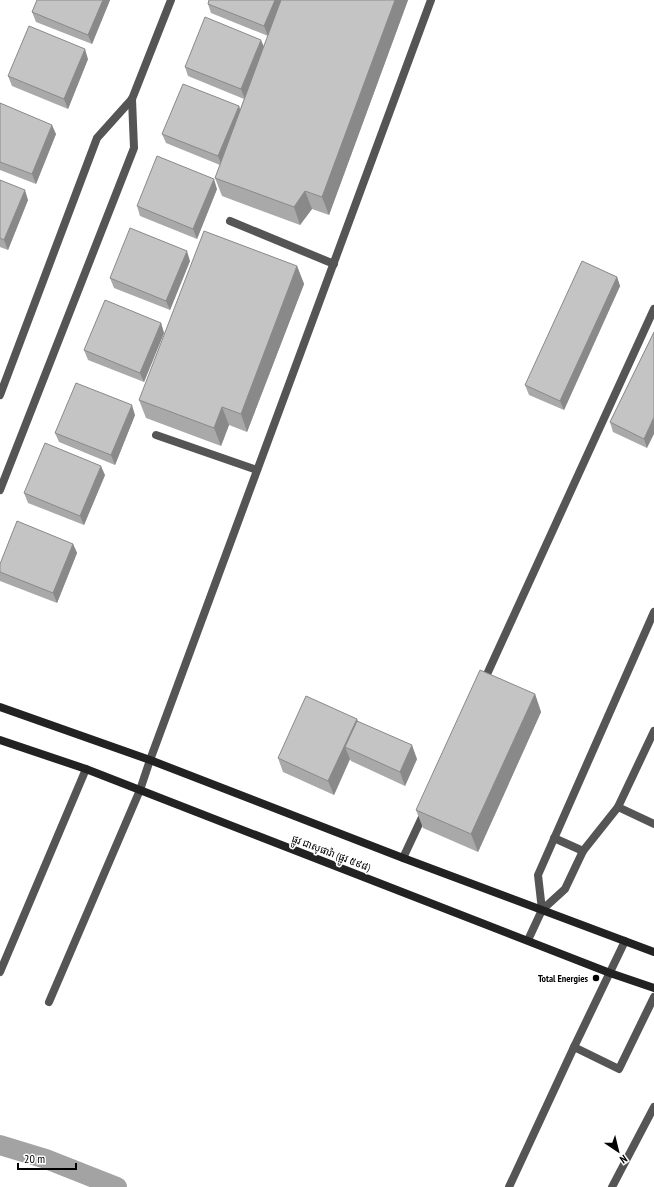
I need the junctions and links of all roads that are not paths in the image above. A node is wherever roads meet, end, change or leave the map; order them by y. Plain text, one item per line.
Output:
1 (171, 0) edge
2 (431, 0) edge
3 (132, 99) junction
4 (230, 221) dead end
5 (334, 264) junction
6 (654, 308) edge
7 (0, 394) edge
8 (156, 435) dead end
9 (257, 470) junction
10 (0, 490) edge
11 (654, 612) edge
12 (478, 693) edge
13 (0, 707) edge
14 (654, 731) edge
15 (1, 742) edge
16 (150, 760) junction
17 (86, 769) junction
18 (140, 790) junction
19 (429, 802) edge
20 (618, 807) junction
21 (654, 824) edge
22 (554, 838) junction
23 (583, 851) junction
24 (403, 858) junction
25 (542, 910) junction
26 (528, 940) junction
27 (625, 941) junction
28 (654, 952) edge
29 (0, 972) edge
30 (610, 973) junction
31 (654, 988) edge
32 (654, 997) edge
33 (49, 1002) dead end
34 (574, 1047) junction
35 (654, 1108) edge
36 (509, 1187) edge
37 (612, 1187) edge

1 - 3 street
2 - 5 street
3 - 7 street
3 - 10 street
4 - 5 street
5 - 9 street
6 - 12 street
8 - 9 street
9 - 16 street
11 - 22 street
13 - 16 main road
14 - 20 street
15 - 17 main road, ផ្លូវ ជាសុផារ៉ា (ផ្លូវ ៥៩៨)
16 - 18 street
16 - 24 main road
17 - 18 main road, ផ្លូវ ជាសុផារ៉ា (ផ្លូវ ៥៩៨)
17 - 29 street
18 - 26 main road, ផ្លូវ ជាសុផារ៉ា (ផ្លូវ ៥៩៨)
18 - 33 street
19 - 24 street
20 - 21 street
20 - 23 street
22 - 23 street
22 - 25 street
23 - 25 street
24 - 25 main road
25 - 26 street
25 - 27 main road
26 - 30 main road, ផ្លូវ ជាសុផារ៉ា (ផ្លូវ ៥៩៨)
27 - 28 main road
27 - 30 street
30 - 31 main road, ផ្លូវ ជាសុផារ៉ា (ផ្លូវ ៥៩៨)
30 - 34 street
32 - 34 street
34 - 36 street
35 - 37 street

